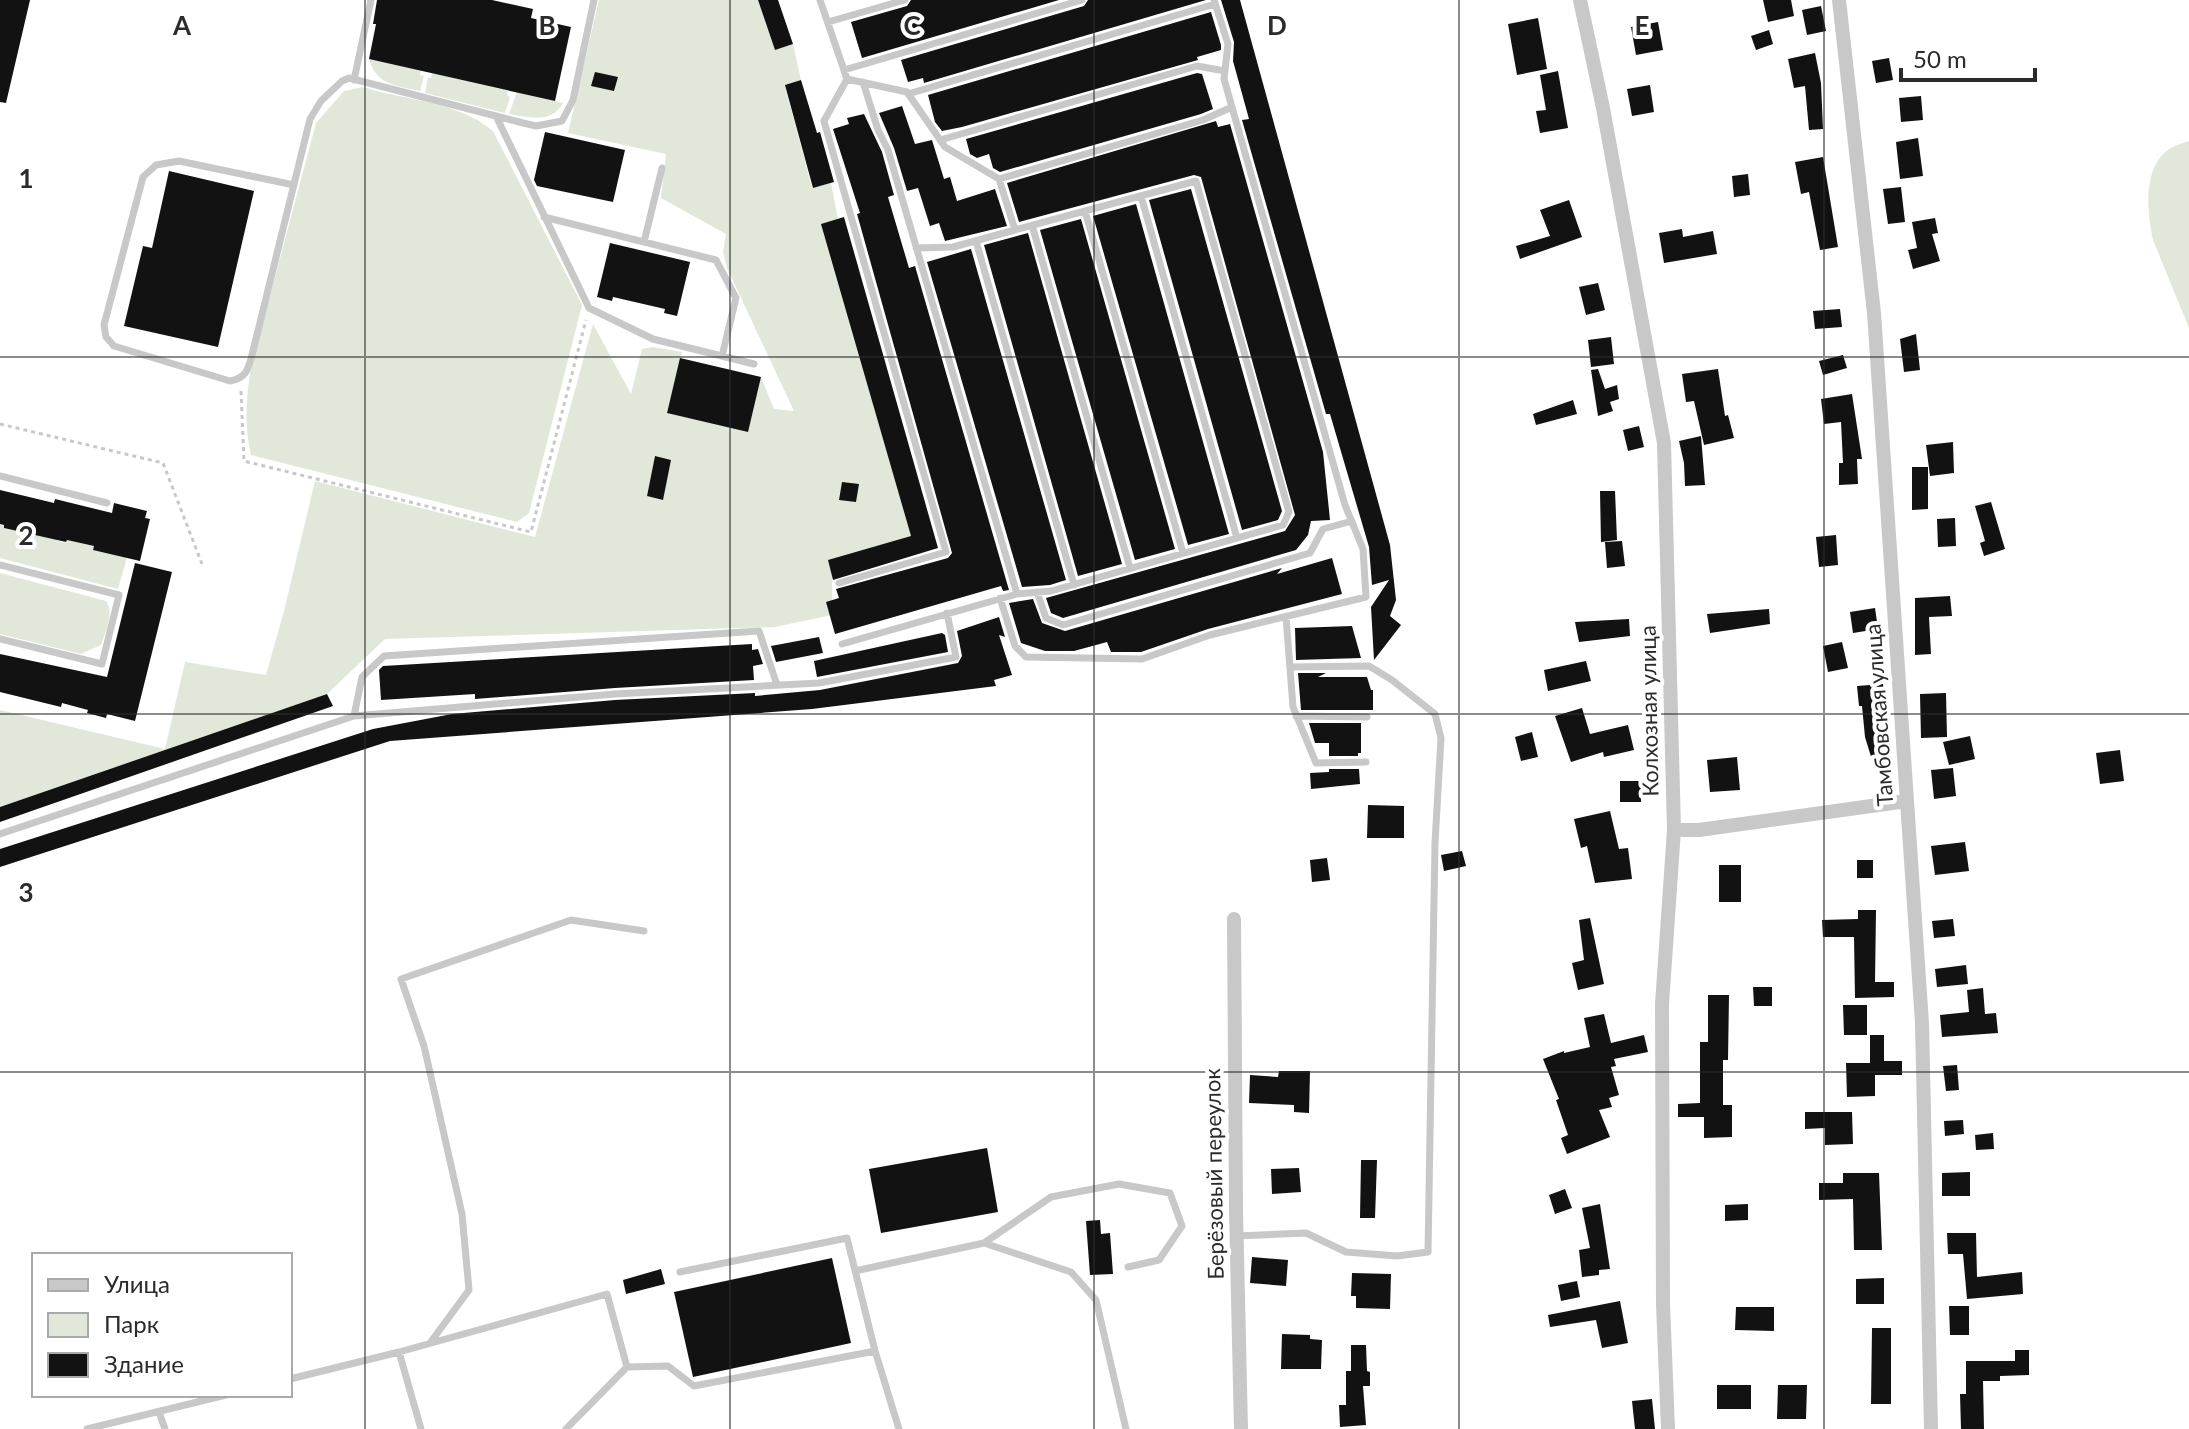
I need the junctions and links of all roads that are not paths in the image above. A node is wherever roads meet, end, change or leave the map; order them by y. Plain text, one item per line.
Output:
1 (371, 0) edge
2 (594, 0) edge
3 (820, 0) edge
4 (905, 0) edge
5 (1082, 0) edge
6 (1580, 0) edge
7 (1839, 0) edge
8 (1214, 2) edge
9 (828, 22) junction
10 (1225, 71) junction
11 (846, 75) junction
12 (354, 80) junction
13 (863, 82) junction
14 (908, 94) junction
15 (1232, 107) junction
16 (496, 116) junction
17 (940, 140) junction
18 (662, 168) dead end
19 (999, 179) junction
20 (294, 185) junction
21 (1141, 196) junction
22 (1085, 211) junction
23 (544, 217) junction
24 (1032, 225) junction
25 (1015, 230) junction
26 (976, 241) junction
27 (644, 242) junction
28 (916, 248) junction
29 (722, 356) junction
30 (754, 364) dead end
31 (0, 476) edge
32 (107, 503) dead end
33 (1352, 521) junction
34 (1237, 538) junction
35 (1183, 553) junction
36 (0, 565) edge
37 (1130, 568) junction
38 (839, 583) dead end
39 (1074, 585) junction
40 (1037, 592) junction
41 (1017, 594) junction
42 (1000, 598) junction
43 (947, 613) junction
44 (1286, 617) junction
45 (0, 639) edge
46 (842, 644) dead end
47 (1290, 667) junction
48 (777, 685) junction
49 (354, 716) junction
50 (1296, 716) junction
51 (1367, 717) dead end
52 (1366, 762) dead end
53 (1907, 801) junction
54 (1674, 830) junction
55 (0, 834) edge
56 (1234, 919) dead end
57 (644, 931) dead end
58 (1236, 1236) junction
59 (984, 1243) junction
60 (1128, 1267) dead end
61 (855, 1271) junction
62 (680, 1272) dead end
63 (430, 1343) junction
64 (875, 1351) junction
65 (399, 1352) junction
66 (627, 1367) junction
67 (292, 1379) edge
68 (218, 1397) edge
69 (159, 1412) junction
70 (87, 1429) edge
71 (165, 1429) edge
72 (421, 1429) edge
73 (566, 1429) edge
74 (899, 1429) edge
75 (1126, 1429) edge
76 (1241, 1429) edge
77 (1668, 1429) edge
78 (1931, 1429) edge

1 - 12 lane
2 - 16 lane
3 - 9 lane
4 - 9 lane
5 - 11 lane
6 - 54 street, Колхозная улица
7 - 53 street, Тамбовская улица
8 - 10 lane
8 - 14 lane
9 - 11 lane
10 - 15 lane
10 - 17 lane
11 - 13 lane
11 - 38 lane
12 - 16 lane
12 - 20 lane
13 - 14 lane
13 - 28 lane
14 - 17 lane
15 - 19 lane
15 - 33 lane
16 - 23 lane
17 - 19 lane
18 - 27 lane
19 - 25 lane
20 - 20 lane
21 - 22 lane
21 - 34 lane
21 - 34 lane
22 - 24 lane
22 - 35 lane
23 - 27 lane
23 - 29 lane
24 - 25 lane
24 - 37 lane
25 - 26 lane
26 - 28 lane
26 - 39 lane
27 - 29 lane
28 - 41 lane
29 - 30 lane
31 - 32 lane
33 - 40 lane
33 - 44 lane
34 - 35 lane
35 - 37 lane
36 - 45 lane
37 - 39 lane
39 - 40 lane
40 - 41 lane
41 - 42 lane
42 - 43 lane
42 - 44 lane
43 - 46 lane
43 - 48 lane
44 - 47 lane
47 - 50 lane
47 - 58 lane
48 - 49 lane
48 - 49 lane
49 - 55 lane
50 - 51 lane
50 - 52 lane
53 - 54 street
53 - 78 street, Тамбовская улица
54 - 77 street, Колхозная улица
56 - 58 street, Берёзовый переулок
57 - 63 lane
58 - 76 street, Берёзовый переулок
59 - 60 lane
59 - 61 lane
59 - 75 lane
61 - 62 lane
61 - 64 lane
63 - 65 lane
63 - 66 lane
64 - 66 lane
64 - 74 lane
65 - 67 lane
65 - 72 lane
66 - 73 lane
68 - 69 lane
69 - 70 lane
69 - 71 lane

